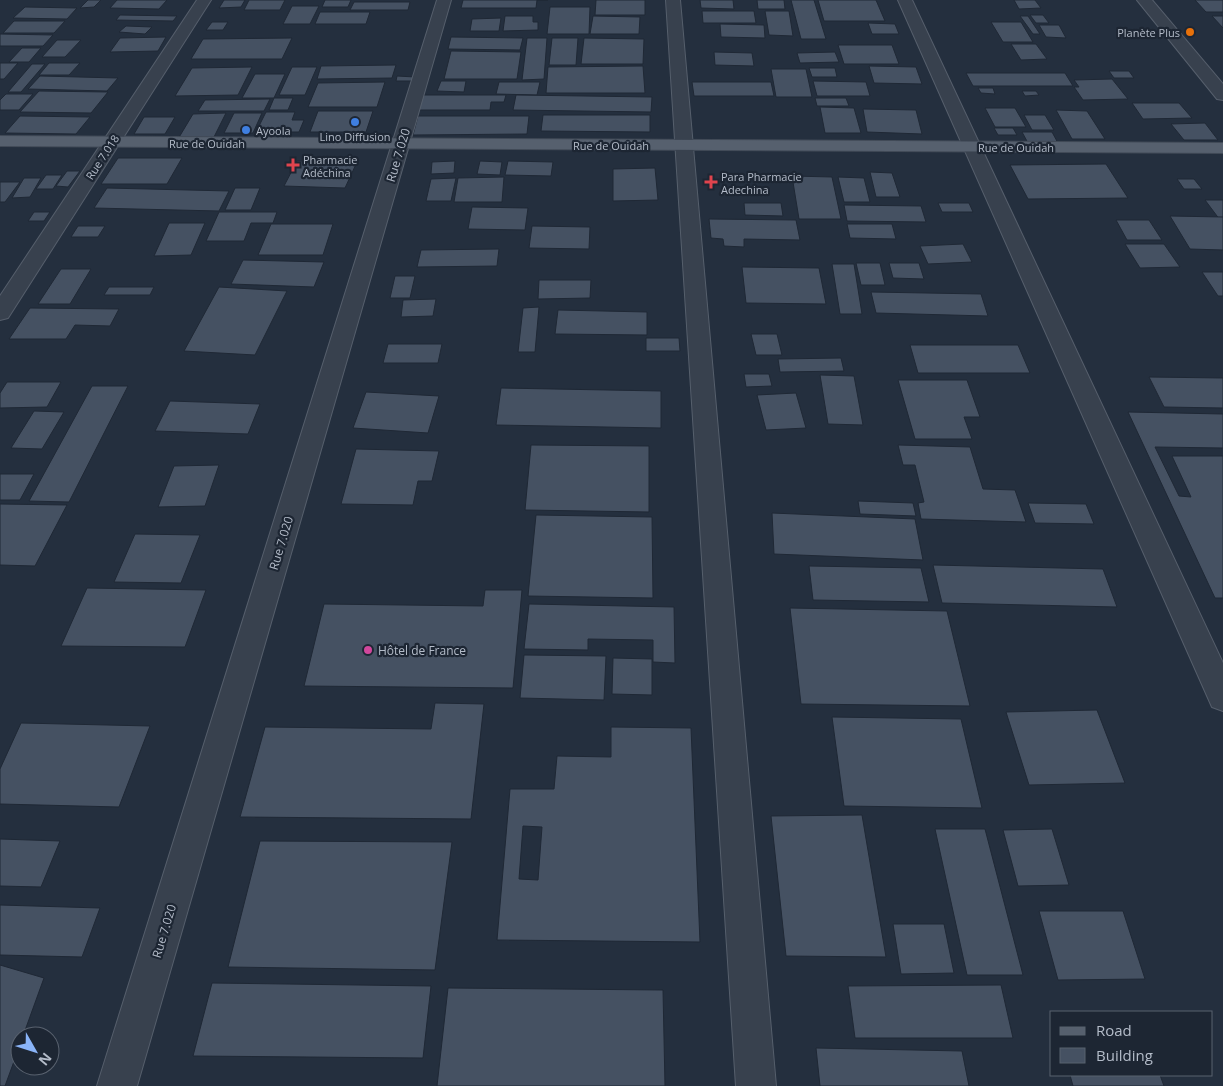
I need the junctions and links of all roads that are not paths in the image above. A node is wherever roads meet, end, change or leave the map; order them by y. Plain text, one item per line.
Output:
1 (204, 0) edge
2 (444, 0) edge
3 (673, 0) edge
4 (905, 0) edge
5 (1144, 0) edge
6 (1223, 95) edge
7 (0, 141) edge
8 (112, 143) junction
9 (401, 144) junction
10 (684, 146) junction
11 (972, 147) junction
12 (1223, 148) edge
13 (0, 313) edge
14 (1223, 697) edge
15 (118, 1086) edge
16 (756, 1086) edge

1 - 8 street, Rue 7.018
2 - 9 street, Rue 7.020
3 - 10 street
4 - 11 street
5 - 6 street
7 - 8 main road, Rue de Ouidah
8 - 9 main road, Rue de Ouidah
8 - 13 street, Rue 7.018
9 - 10 main road, Rue de Ouidah
9 - 15 street, Rue 7.020
10 - 11 main road, Rue de Ouidah
10 - 16 street
11 - 12 main road, Rue de Ouidah
11 - 14 street

